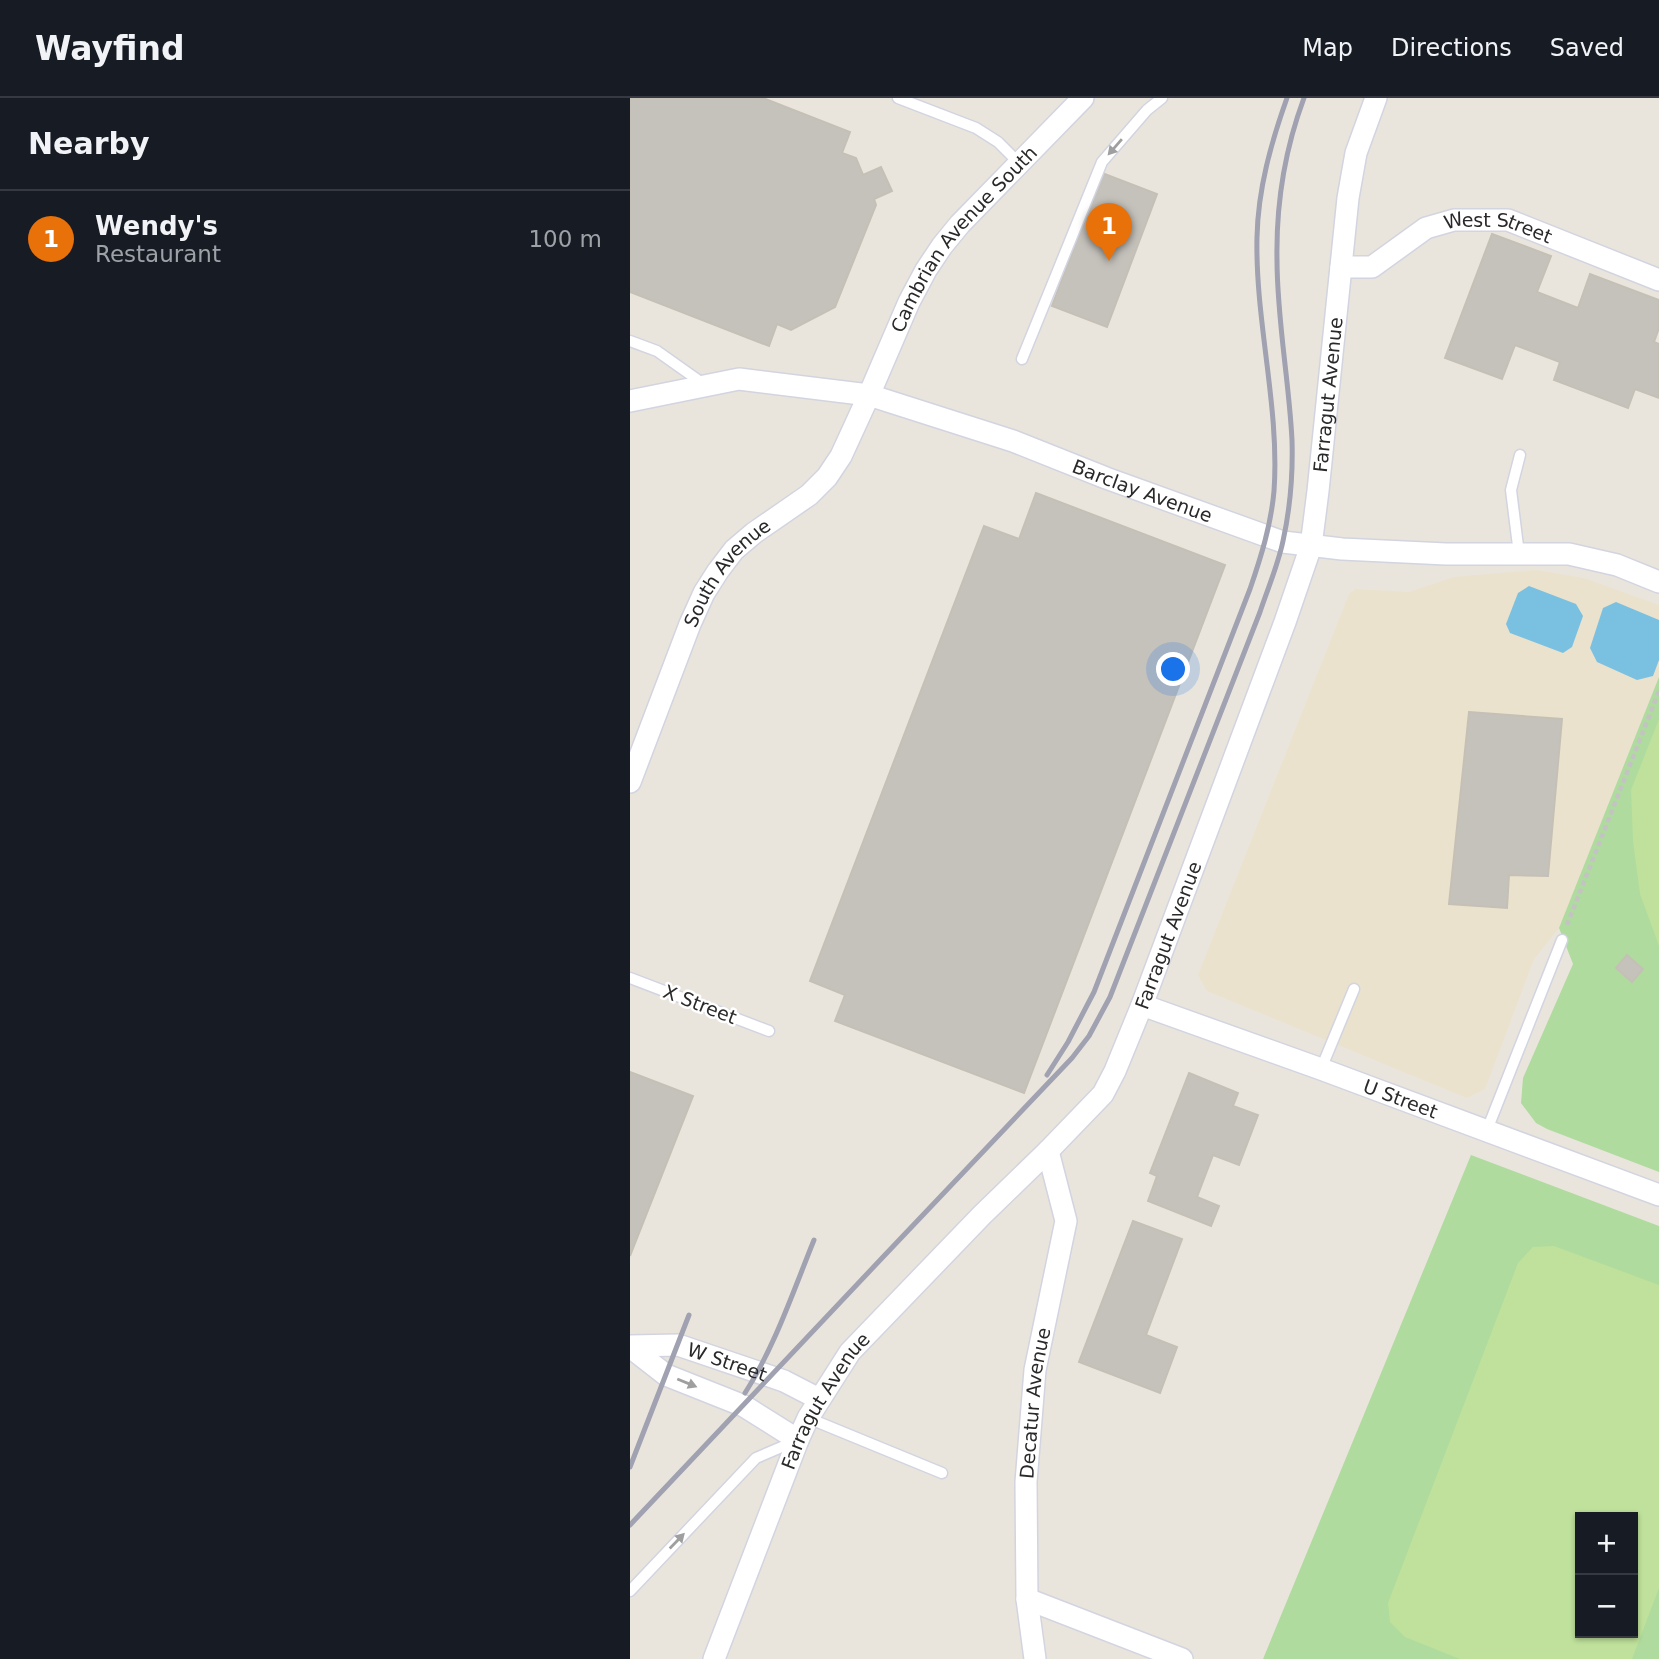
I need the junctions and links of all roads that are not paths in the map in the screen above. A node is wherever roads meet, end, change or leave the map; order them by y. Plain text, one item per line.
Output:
1 (898, 98) edge
2 (1083, 98) edge
3 (1162, 98) edge
4 (1376, 98) edge
5 (1019, 163) junction
6 (1341, 267) junction
7 (1659, 280) edge
8 (630, 341) edge
9 (1021, 359) dead end
10 (705, 385) junction
11 (869, 395) junction
12 (630, 401) edge
13 (1520, 455) dead end
14 (1311, 546) junction
15 (1519, 554) junction
16 (1659, 582) edge
17 (630, 782) edge
18 (1562, 940) road end
19 (630, 978) edge
20 (1354, 989) dead end
21 (1142, 1005) junction
22 (769, 1031) dead end
23 (1321, 1069) junction
24 (1487, 1130) junction
25 (1048, 1151) junction
26 (1659, 1195) edge
27 (630, 1346) edge
28 (819, 1399) junction
29 (808, 1418) junction
30 (798, 1440) junction
31 (942, 1473) dead end
32 (630, 1591) edge
33 (1027, 1599) junction
34 (714, 1659) edge
35 (1035, 1659) edge
36 (1182, 1659) edge

1 - 5 lane
2 - 5 street, Cambrian Avenue South
3 -> 9 lane
4 - 6 street, Farragut Avenue
5 - 11 street, Cambrian Avenue South
6 - 7 street, West Street
6 - 14 street, Farragut Avenue
8 - 10 lane
10 - 11 street, Barclay Avenue
10 - 12 street, Barclay Avenue
11 - 14 street, Barclay Avenue
11 - 17 street, South Avenue
13 - 15 lane
14 - 15 street, Barclay Avenue
14 - 21 street, Farragut Avenue
15 - 16 street, Barclay Avenue
18 - 24 lane
19 - 22 lane, X Street
20 - 23 lane
21 - 23 street, U Street
21 - 25 street, Farragut Avenue
23 - 24 street, U Street
24 - 26 street, U Street
25 - 28 street, Farragut Avenue
25 - 33 street, Decatur Avenue
27 - 28 street, W Street
27 -> 30 street, W Street
28 - 29 street, Farragut Avenue
29 - 30 street, Farragut Avenue
29 - 31 lane
32 -> 30 lane
30 - 34 street, Farragut Avenue
33 - 35 street, Decatur Avenue
33 - 36 street

